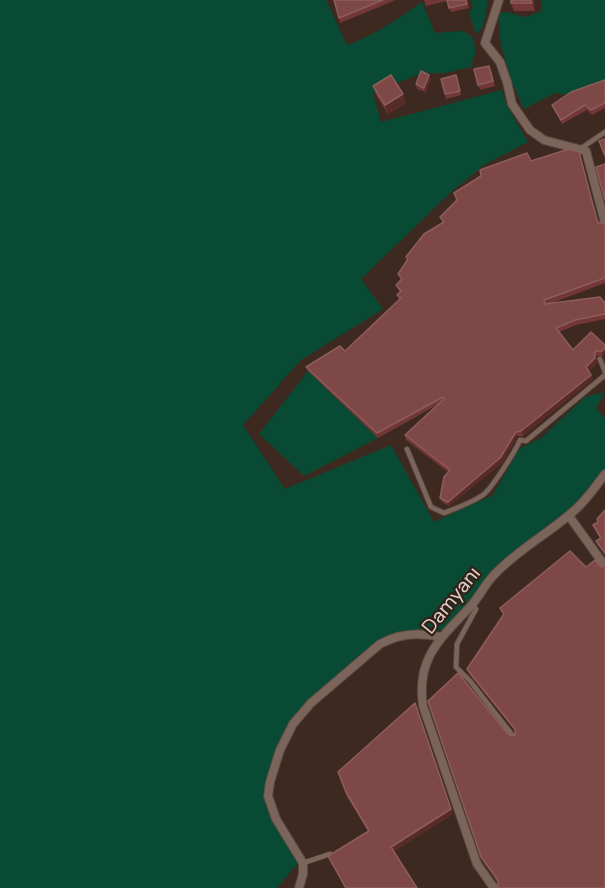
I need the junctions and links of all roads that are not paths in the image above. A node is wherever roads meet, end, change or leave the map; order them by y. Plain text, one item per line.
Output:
1 (499, 0) edge
2 (605, 132) edge
3 (580, 149) junction
4 (605, 223) edge
5 (600, 359) dead end
6 (605, 374) edge
7 (407, 449) dead end
8 (605, 474) edge
9 (569, 516) junction
10 (605, 566) edge
11 (472, 605) junction
12 (441, 637) junction
13 (513, 736) edge
14 (330, 854) edge
15 (303, 864) junction
16 (299, 888) edge
17 (494, 888) edge

1 - 3 street
2 - 3 lane
3 - 4 street
5 - 6 lane
6 - 7 lane
8 - 9 street, Damyanı
9 - 10 street
9 - 11 street, Damyanı
11 - 12 street, Damyanı
11 - 13 lane
12 - 15 street
12 - 17 street, Damyanı
14 - 15 lane
15 - 16 street

